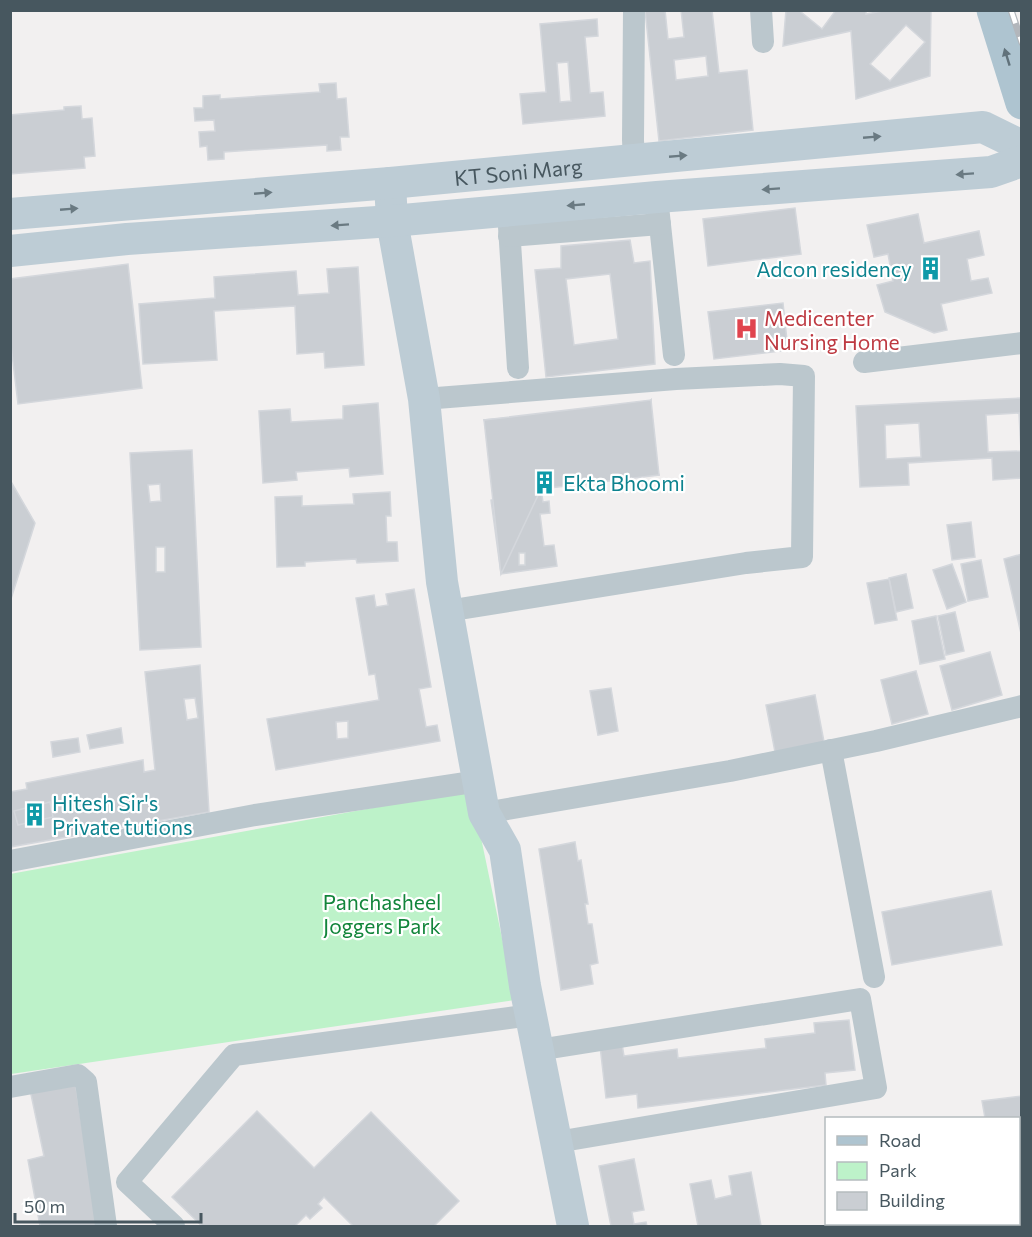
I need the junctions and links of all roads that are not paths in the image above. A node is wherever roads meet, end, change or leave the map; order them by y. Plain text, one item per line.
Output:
1 (634, 10) edge
2 (760, 10) edge
3 (993, 10) edge
4 (763, 42) dead end
5 (1022, 103) edge
6 (1022, 146) edge
7 (634, 160) junction
8 (1022, 161) edge
9 (390, 183) junction
10 (659, 211) junction
11 (10, 214) edge
12 (392, 221) junction
13 (509, 224) junction
14 (10, 251) edge
15 (1022, 343) edge
16 (674, 355) dead end
17 (864, 362) dead end
18 (518, 368) dead end
19 (424, 399) junction
20 (447, 611) junction
21 (1022, 706) edge
22 (831, 750) junction
23 (479, 782) junction
24 (484, 813) junction
25 (10, 861) edge
26 (874, 977) dead end
27 (531, 1015) junction
28 (538, 1050) junction
29 (10, 1087) edge
30 (557, 1142) junction
31 (106, 1227) edge
32 (174, 1227) edge
33 (573, 1227) edge

1 - 7 street
2 - 4 street
5 -> 3 main road
7 -> 6 street, KT Soni Marg
7 - 9 street, KT Soni Marg
8 -> 10 street, KT Soni Marg
11 -> 9 street, KT Soni Marg
9 - 12 street
10 - 13 street, KT Soni Marg
10 - 16 street
12 - 13 street, KT Soni Marg
12 -> 14 street, KT Soni Marg
12 - 19 street
13 - 18 street
15 - 17 street
19 - 20 street
19 - 20 street
20 - 23 street
21 - 22 street
22 - 24 street
22 - 26 street
23 - 24 street
23 - 25 street
24 - 27 street
27 - 28 street
27 - 32 street
28 - 30 street
28 - 30 street
29 - 31 street
30 - 33 street

